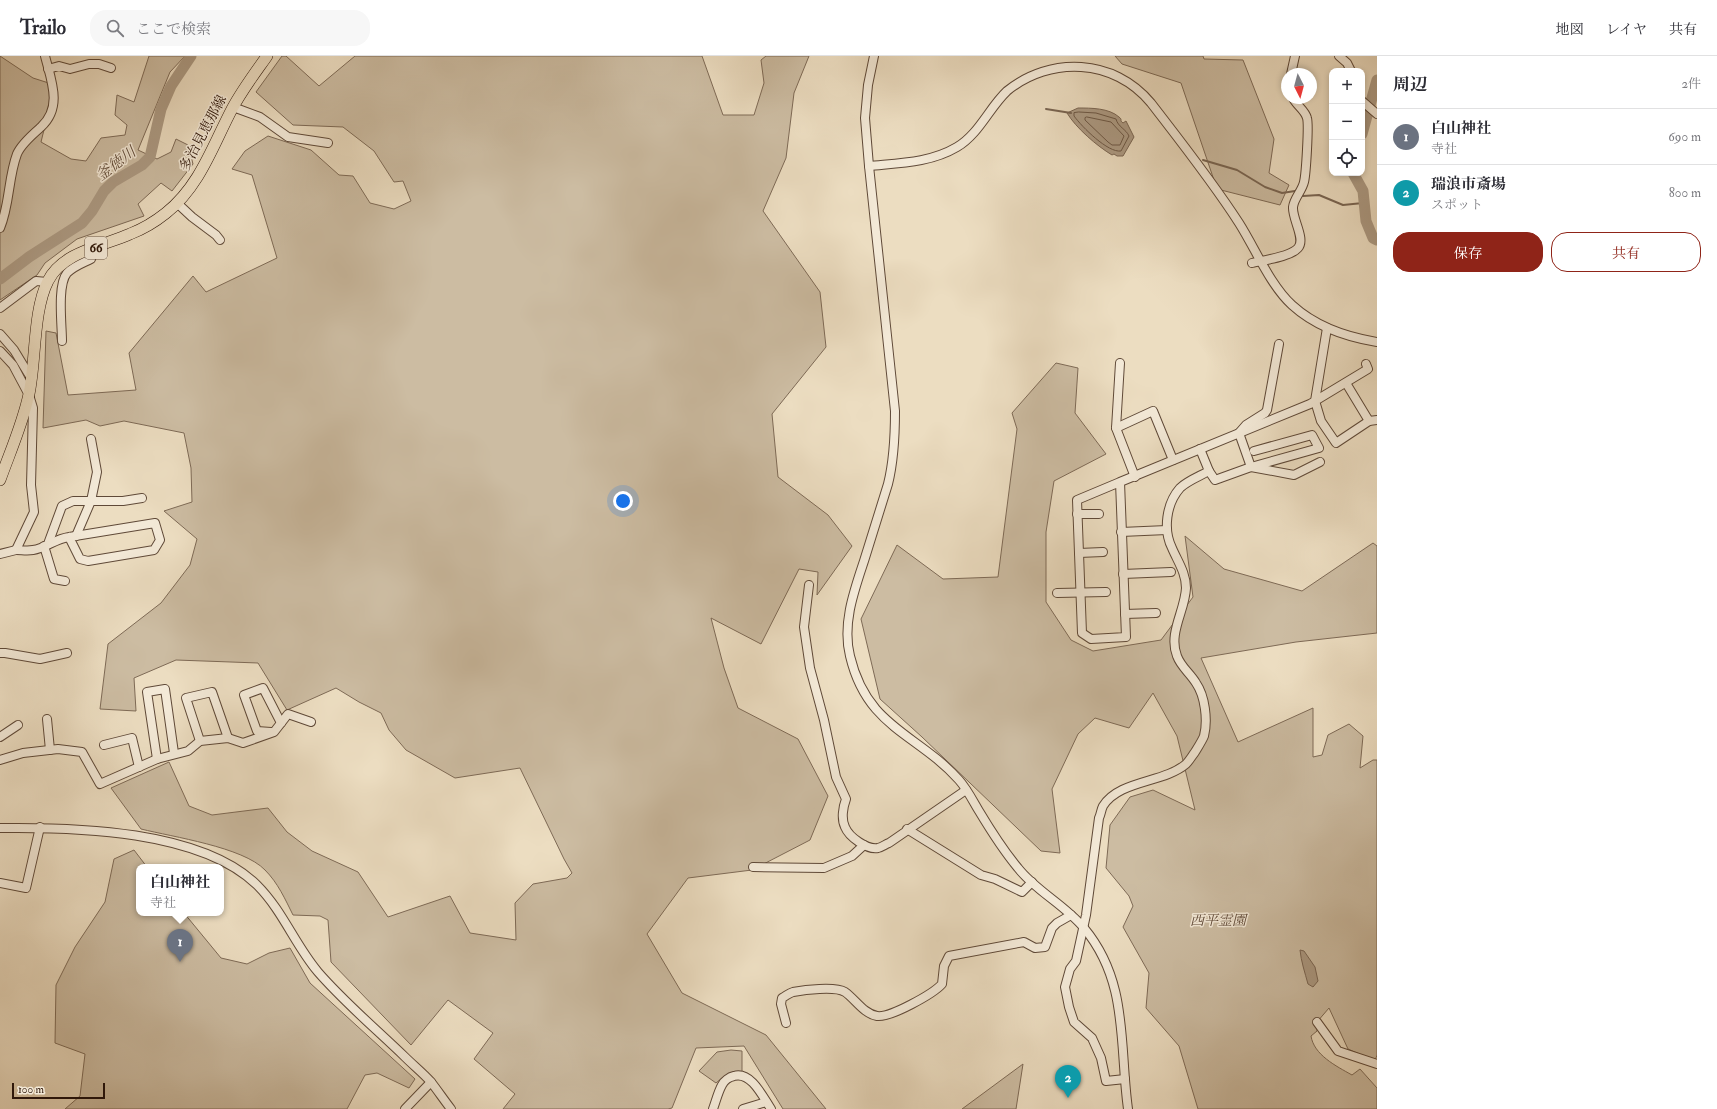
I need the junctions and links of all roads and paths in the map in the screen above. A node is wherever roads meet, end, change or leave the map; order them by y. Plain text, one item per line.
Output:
1 (44, 56) edge
2 (267, 56) edge
3 (874, 56) edge
4 (1295, 56) edge
5 (1339, 56) edge
6 (111, 68) dead end
7 (1292, 68) edge
8 (1350, 68) edge
9 (48, 69) junction
10 (1297, 104) edge
11 (1365, 104) edge
12 (233, 107) junction
13 (1375, 113) edge
14 (328, 143) dead end
15 (869, 166) junction
16 (176, 203) junction
17 (0, 228) edge
18 (220, 240) dead end
19 (94, 249) junction
20 (1260, 261) junction
21 (1252, 263) dead end
22 (47, 282) junction
23 (0, 308) edge
24 (1327, 328) junction
25 (0, 334) edge
26 (62, 341) dead end
27 (1377, 342) edge
28 (1279, 344) dead end
29 (0, 351) edge
30 (1120, 363) dead end
31 (1366, 364) dead end
32 (31, 378) junction
33 (1346, 383) junction
34 (29, 395) junction
35 (1315, 401) junction
36 (1373, 421) edge
37 (1116, 428) junction
38 (1239, 433) junction
39 (91, 439) dead end
40 (1200, 449) junction
41 (1254, 451) dead end
42 (1173, 460) junction
43 (1320, 462) dead end
44 (1252, 467) junction
45 (1209, 471) junction
46 (1135, 477) junction
47 (0, 480) edge
48 (1120, 482) junction
49 (142, 498) dead end
50 (91, 501) junction
51 (1078, 514) junction
52 (1099, 514) dead end
53 (1167, 530) junction
54 (1121, 532) junction
55 (72, 536) junction
56 (46, 545) junction
57 (16, 550) junction
58 (1103, 552) dead end
59 (1079, 553) junction
60 (0, 554) edge
61 (1171, 572) dead end
62 (1123, 574) junction
63 (65, 581) dead end
64 (809, 585) dead end
65 (1106, 592) dead end
66 (1057, 593) dead end
67 (1080, 593) junction
68 (1156, 613) dead end
69 (1125, 614) junction
70 (0, 653) edge
71 (67, 653) dead end
72 (47, 719) dead end
73 (311, 722) dead end
74 (281, 723) junction
75 (18, 725) dead end
76 (274, 732) junction
77 (0, 737) edge
78 (228, 738) junction
79 (200, 741) junction
80 (104, 745) dead end
81 (50, 750) junction
82 (174, 753) junction
83 (157, 759) junction
84 (0, 760) edge
85 (139, 767) junction
86 (966, 790) junction
87 (40, 827) junction
88 (0, 828) edge
89 (907, 829) junction
90 (864, 845) junction
91 (753, 866) dead end
92 (1032, 882) junction
93 (0, 883) edge
94 (1071, 915) junction
95 (1083, 928) junction
96 (1317, 1022) dead end
97 (786, 1023) dead end
98 (1377, 1064) edge
99 (1125, 1079) junction
100 (430, 1082) junction
101 (768, 1105) edge
102 (405, 1109) edge
103 (451, 1109) edge
104 (714, 1109) edge
105 (743, 1109) edge
106 (1128, 1109) edge

1 - 9 street
2 - 12 main road, 多治見恵那線 / 66
3 - 15 street
4 - 7 street
5 - 8 street
6 - 9 street
9 - 17 street
10 - 20 street
11 - 13 street
12 - 14 street
12 - 16 main road, 多治見恵那線 / 66
15 - 20 street
15 - 86 street
16 - 18 street
16 - 19 main road, 多治見恵那線 / 66
19 - 22 main road, 多治見恵那線 / 66
19 - 26 street
20 - 21 street
20 - 24 street
22 - 23 street
22 - 32 main road, 多治見恵那線 / 66
24 - 27 street
24 - 35 street
25 - 32 street
28 - 38 street
29 - 34 street
30 - 37 street
31 - 33 street
32 - 34 main road, 多治見恵那線 / 66
33 - 35 street
33 - 36 street
34 - 47 main road, 多治見恵那線 / 66
34 - 57 street
35 - 36 street
35 - 38 street
37 - 42 street
37 - 46 street
38 - 40 street
38 - 44 street
39 - 50 street
40 - 42 street
40 - 45 street
41 - 44 street
42 - 46 street
43 - 44 street
44 - 45 street
45 - 53 street
46 - 48 street
48 - 51 street
48 - 54 street
49 - 50 street
50 - 55 street
50 - 56 street
51 - 52 street
51 - 59 street
53 - 54 street
53 - 95 street
54 - 62 street
55 - 55 street
55 - 56 street
56 - 57 street
56 - 63 street
57 - 60 street
58 - 59 street
59 - 67 street
61 - 62 street
62 - 69 street
64 - 90 street
65 - 67 street
66 - 67 street
67 - 69 street
68 - 69 street
70 - 71 street
72 - 81 street
73 - 74 street
74 - 76 street
74 - 76 street
75 - 77 street
76 - 78 street
78 - 79 street
78 - 79 street
79 - 82 street
80 - 85 street
81 - 84 street
81 - 85 street
82 - 83 street
82 - 83 street
83 - 85 street
86 - 89 street
86 - 92 street
87 - 88 street
87 - 93 street
87 - 100 street
89 - 90 street
89 - 92 street
90 - 91 street
92 - 94 street
94 - 95 street
94 - 97 street
95 - 99 street
95 - 99 street
96 - 98 street
99 - 106 street
100 - 102 street
100 - 103 street
101 - 104 street
101 - 105 street

